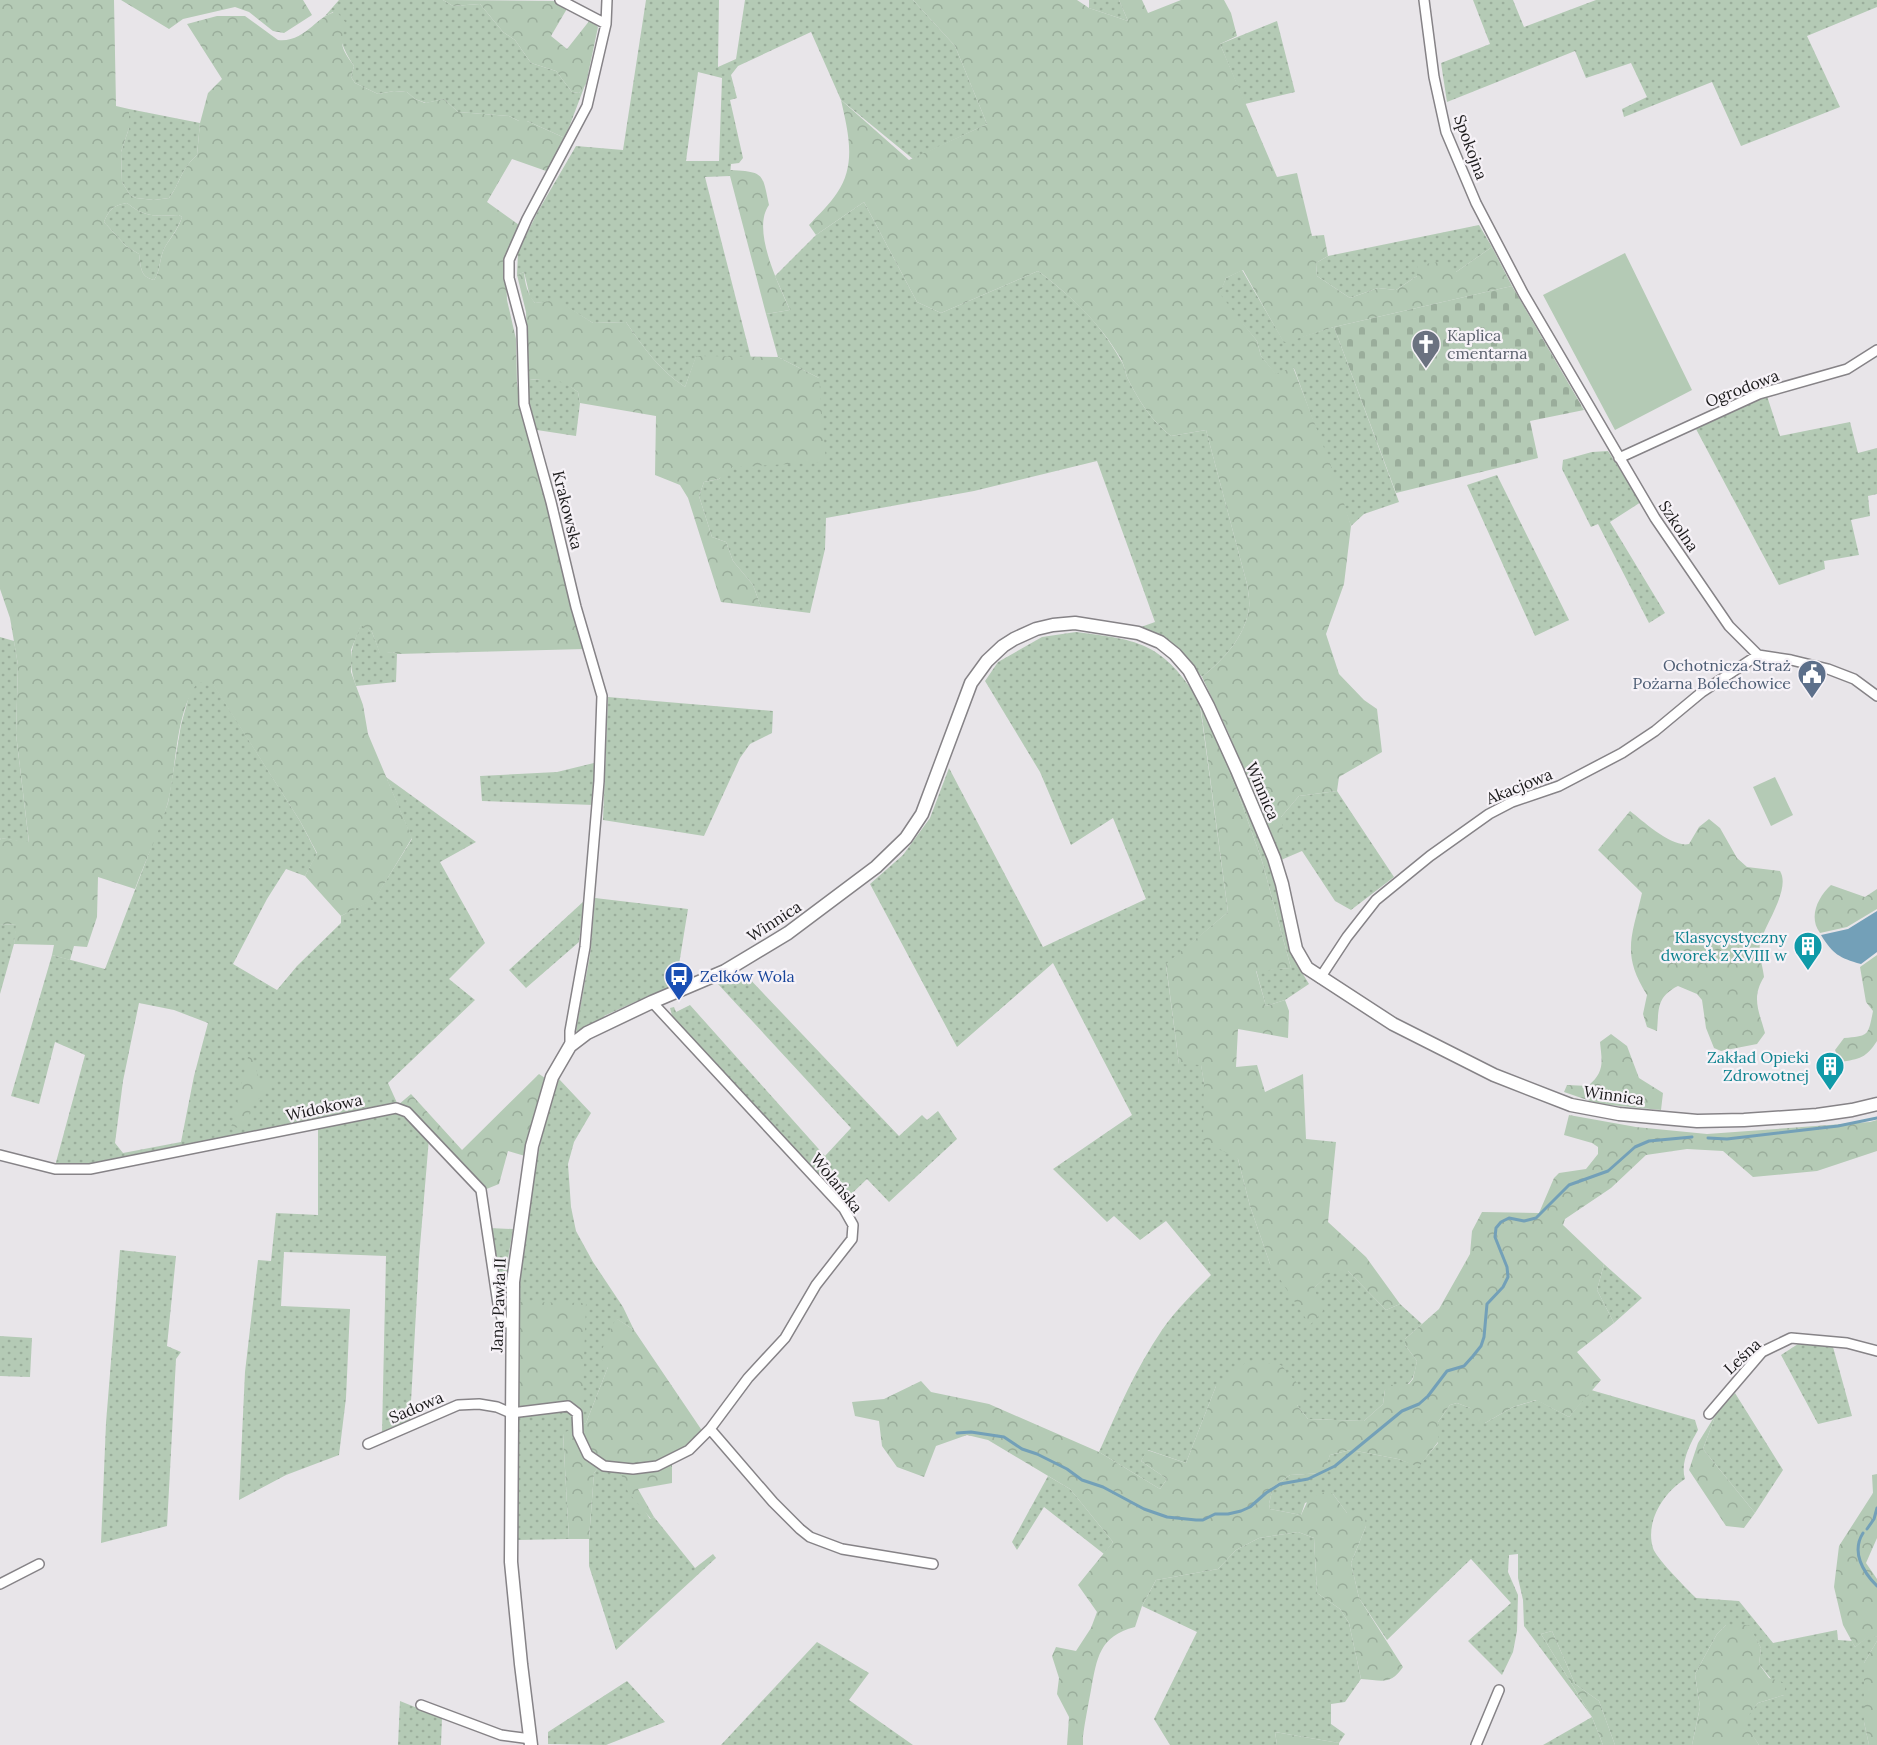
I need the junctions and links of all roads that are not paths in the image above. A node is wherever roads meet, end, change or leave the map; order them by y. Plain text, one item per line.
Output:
1 (560, 0) edge
2 (607, 0) edge
3 (1424, 0) edge
4 (606, 24) junction
5 (1523, 293) joint
6 (1877, 350) edge
7 (1619, 458) junction
8 (1758, 655) junction
9 (1877, 696) edge
10 (725, 971) joint
11 (1320, 978) junction
12 (652, 1002) junction
13 (570, 1046) junction
14 (1877, 1104) edge
15 (0, 1155) edge
16 (513, 1324) junction
17 (1877, 1351) edge
18 (511, 1413) junction
19 (1708, 1414) dead end
20 (710, 1429) junction
21 (368, 1444) dead end
22 (39, 1564) dead end
23 (933, 1564) dead end
24 (0, 1584) edge
25 (1498, 1690) dead end
26 (421, 1706) dead end
27 (531, 1742) edge
28 (1476, 1745) edge

1 - 4 street
2 - 4 street, Krakowska
3 - 5 street, Spokojna
4 - 13 street, Krakowska
5 - 7 street, Szkolna
6 - 7 street, Ogrodowa
7 - 8 street, Szkolna
8 - 9 street
8 - 11 street, Akacjowa
10 - 11 street, Winnica
10 - 12 street, Jana Pawła II
11 - 14 street, Winnica
12 - 13 street, Jana Pawła II
12 - 20 street, Wolańska
13 - 16 street, Jana Pawła II
15 - 16 street, Widokowa
16 - 18 street, Jana Pawła II
17 - 19 street, Leśna
18 - 20 street, Wolańska
18 - 21 street, Sadowa
18 - 27 street, Jana Pawła II
20 - 23 street
22 - 24 street
25 - 28 street
26 - 27 street

